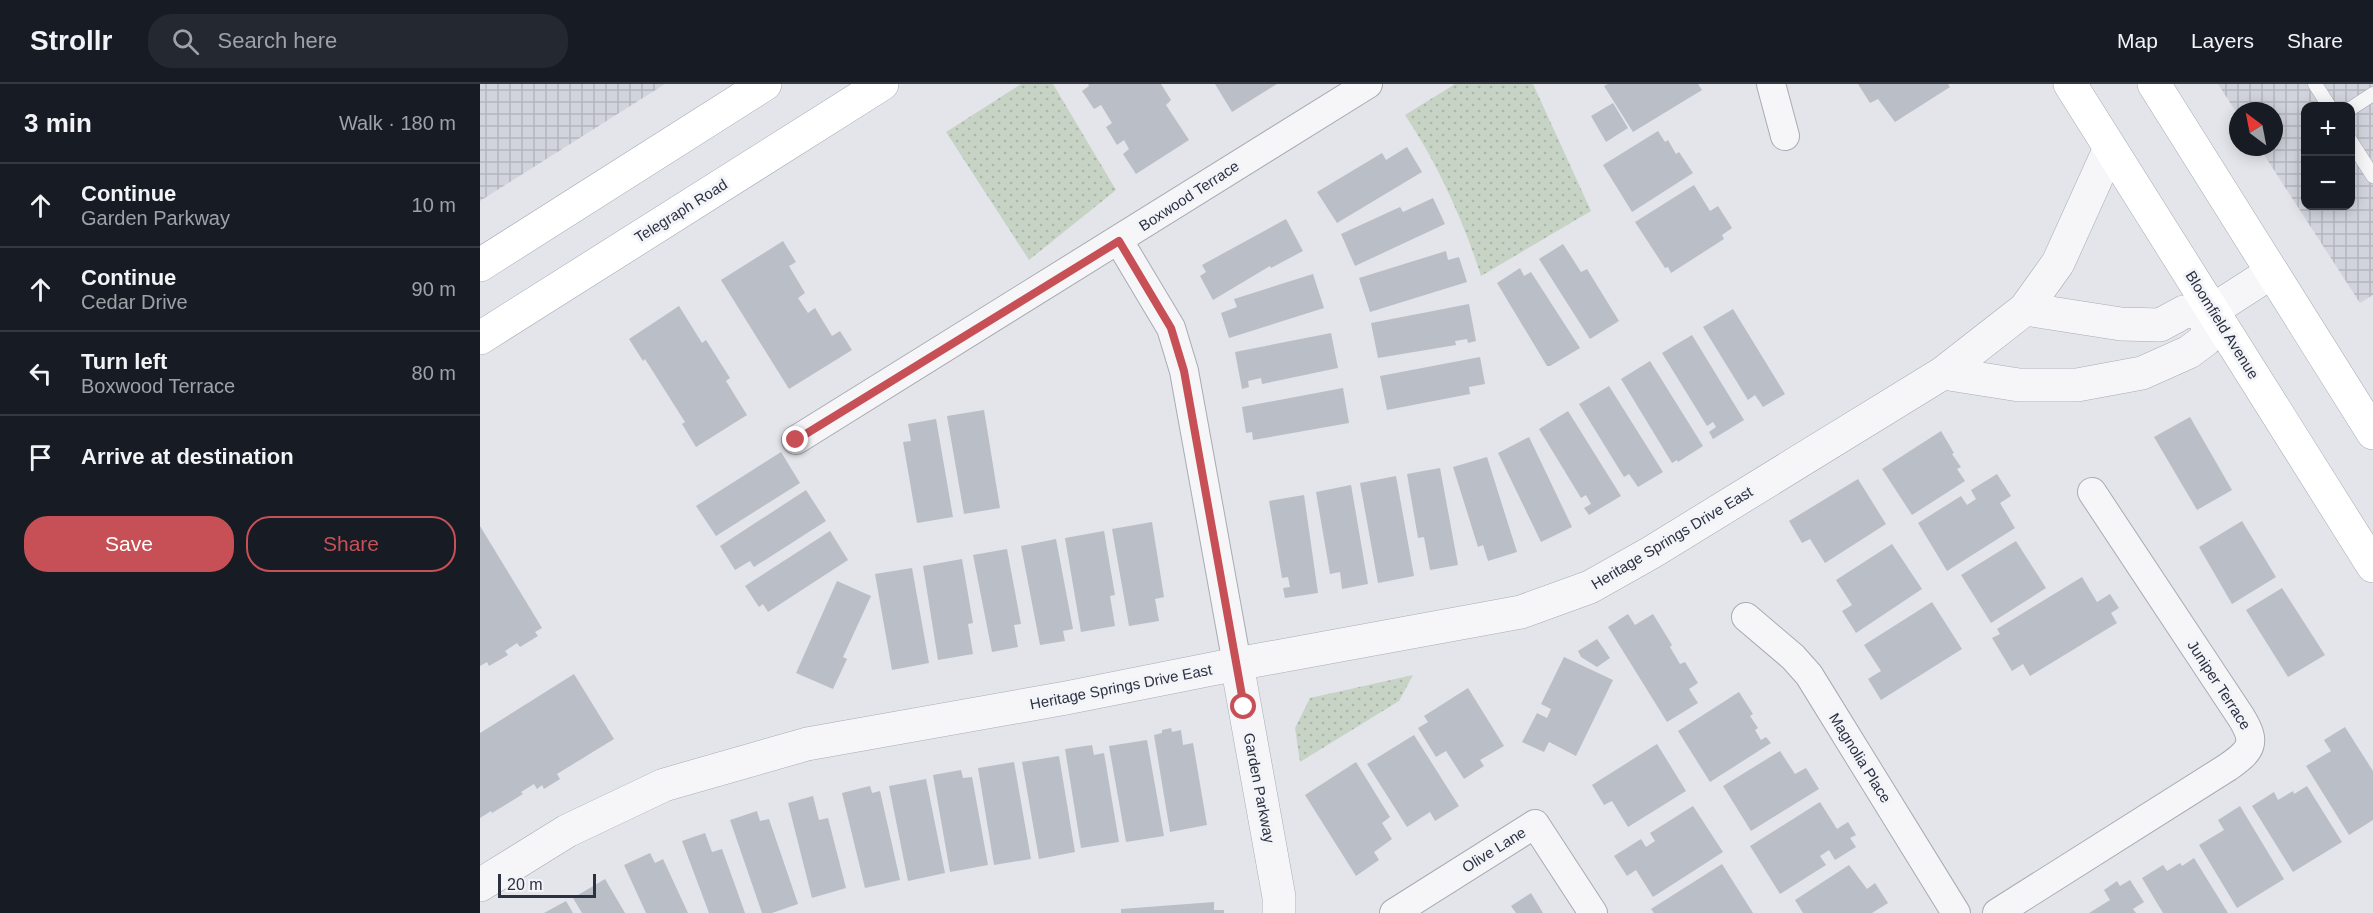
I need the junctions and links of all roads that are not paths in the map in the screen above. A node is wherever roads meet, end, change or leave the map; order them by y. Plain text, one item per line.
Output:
1 (765, 84) edge
2 (882, 84) edge
3 (1368, 84) edge
4 (1771, 84) edge
5 (2070, 84) edge
6 (2154, 84) edge
7 (2315, 84) edge
8 (2373, 94) edge
9 (2326, 102) edge
10 (2355, 106) edge
11 (1785, 135) dead end
12 (2110, 148) junction
13 (2355, 148) edge
14 (2373, 176) edge
15 (1119, 241) junction
16 (480, 265) edge
17 (2272, 272) junction
18 (2025, 309) junction
19 (2213, 310) junction
20 (480, 338) edge
21 (1943, 373) junction
22 (2373, 433) edge
23 (796, 440) dead end
24 (2092, 492) dead end
25 (2373, 566) edge
26 (1746, 617) dead end
27 (1237, 664) junction
28 (480, 885) edge
29 (1279, 913) edge
30 (1394, 913) edge
31 (1593, 913) edge
32 (1956, 913) edge
33 (1997, 913) edge

1 - 16 main road
2 - 20 main road, Telegraph Road
3 - 15 street, Boxwood Terrace
4 - 11 street
5 - 12 main road, Bloomfield Avenue
6 - 17 main road
7 - 9 lane
8 - 10 lane
12 - 18 street, Heritage Springs Drive East
12 - 19 main road, Bloomfield Avenue
13 - 14 lane
15 - 23 street, Boxwood Terrace
15 - 27 street
17 - 19 street
17 - 22 main road
18 - 19 street
18 - 21 street, Heritage Springs Drive East
19 - 21 street
19 - 25 main road, Bloomfield Avenue
21 - 27 street, Heritage Springs Drive East
24 - 33 street, Juniper Terrace
26 - 32 street, Magnolia Place
27 - 28 street, Heritage Springs Drive East
27 - 29 street, Garden Parkway
30 - 31 street, Olive Lane

